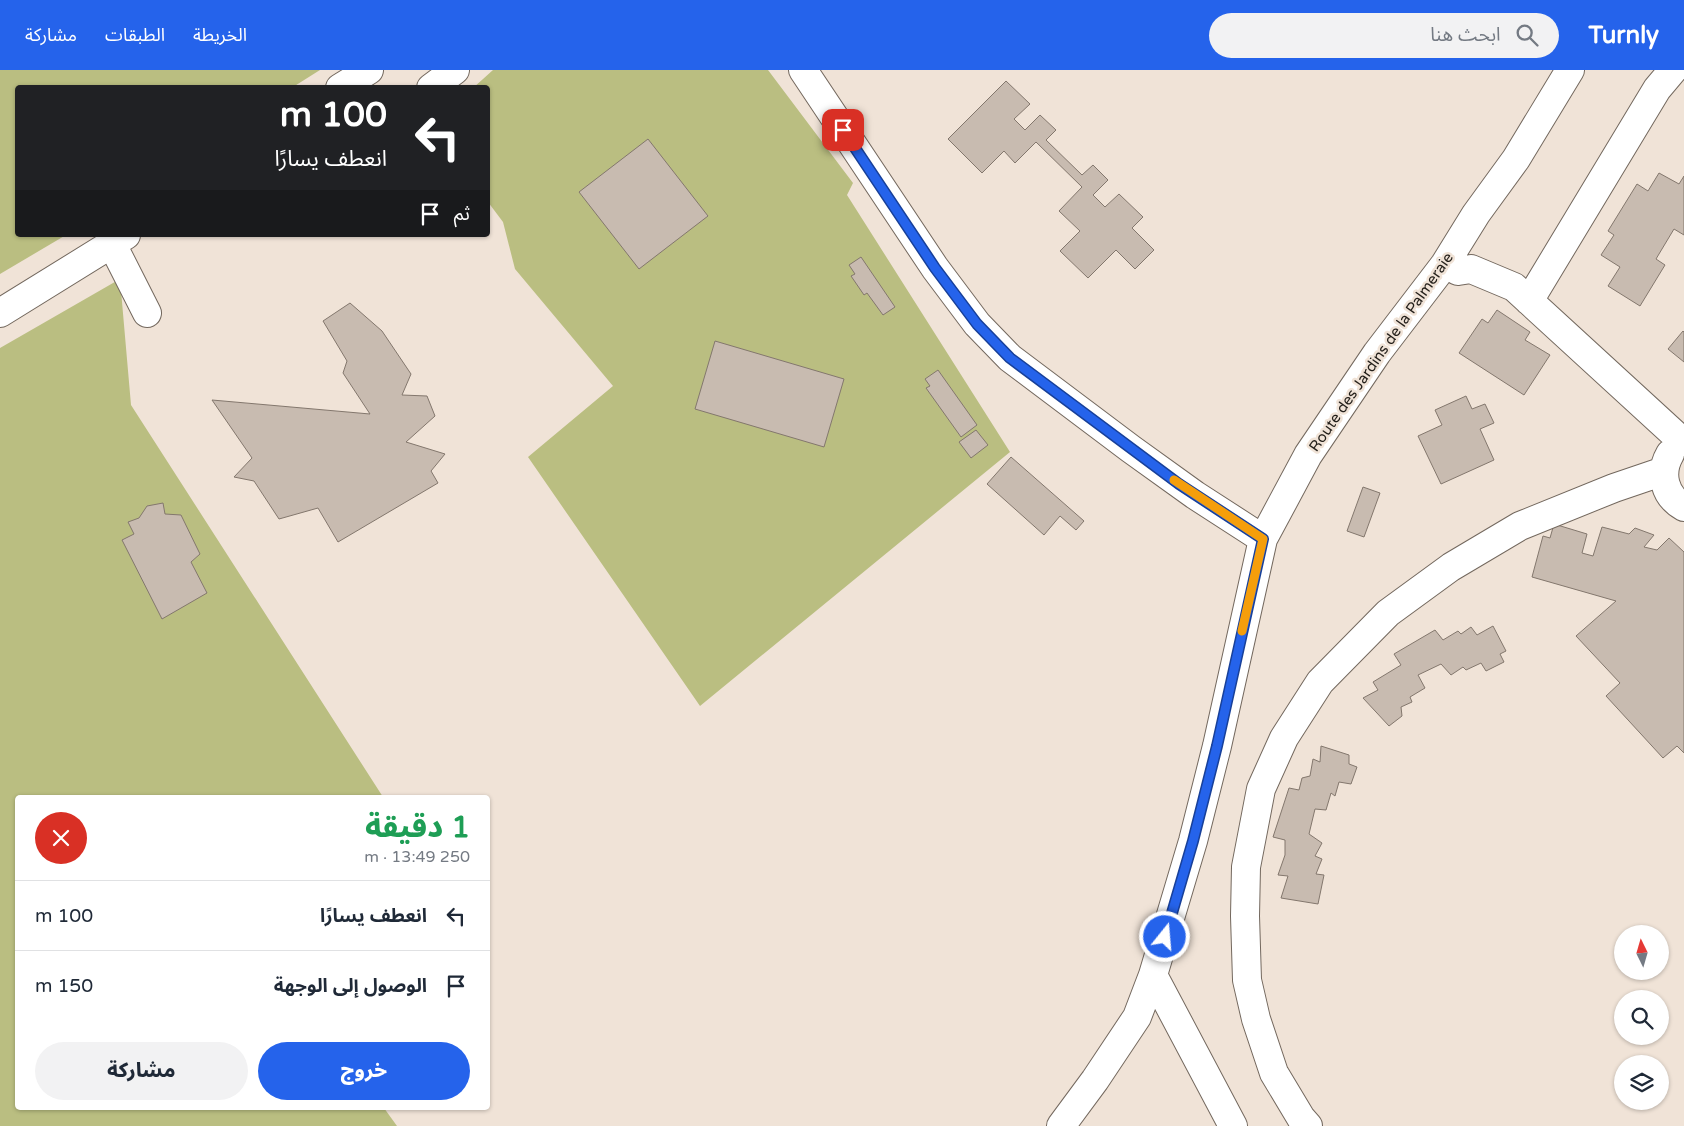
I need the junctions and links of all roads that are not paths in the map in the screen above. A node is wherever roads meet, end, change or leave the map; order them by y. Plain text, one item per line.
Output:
1 (369, 70) edge
2 (456, 70) edge
3 (803, 70) edge
4 (1570, 70) edge
5 (1673, 70) edge
6 (345, 85) edge
7 (435, 85) edge
8 (119, 240) edge
9 (1445, 264) junction
10 (1529, 301) junction
11 (0, 313) edge
12 (147, 313) dead end
13 (1683, 442) edge
14 (1664, 472) junction
15 (1684, 507) edge
16 (1263, 539) junction
17 (1154, 975) junction
18 (1061, 1126) edge
19 (1233, 1126) edge
20 (1308, 1126) edge

1 - 6 street
2 - 7 street
3 - 16 street
4 - 9 street, Route des Jardins de la Palmeraie
5 - 10 street
8 - 11 street
8 - 12 street
9 - 10 street
9 - 16 street, Route des Jardins de la Palmeraie
10 - 13 street
13 - 14 street
14 - 15 street
14 - 20 street
16 - 17 street, Route des Jardins de la Palmeraie
17 - 18 street, Route des Jardins de la Palmeraie
17 - 19 street

